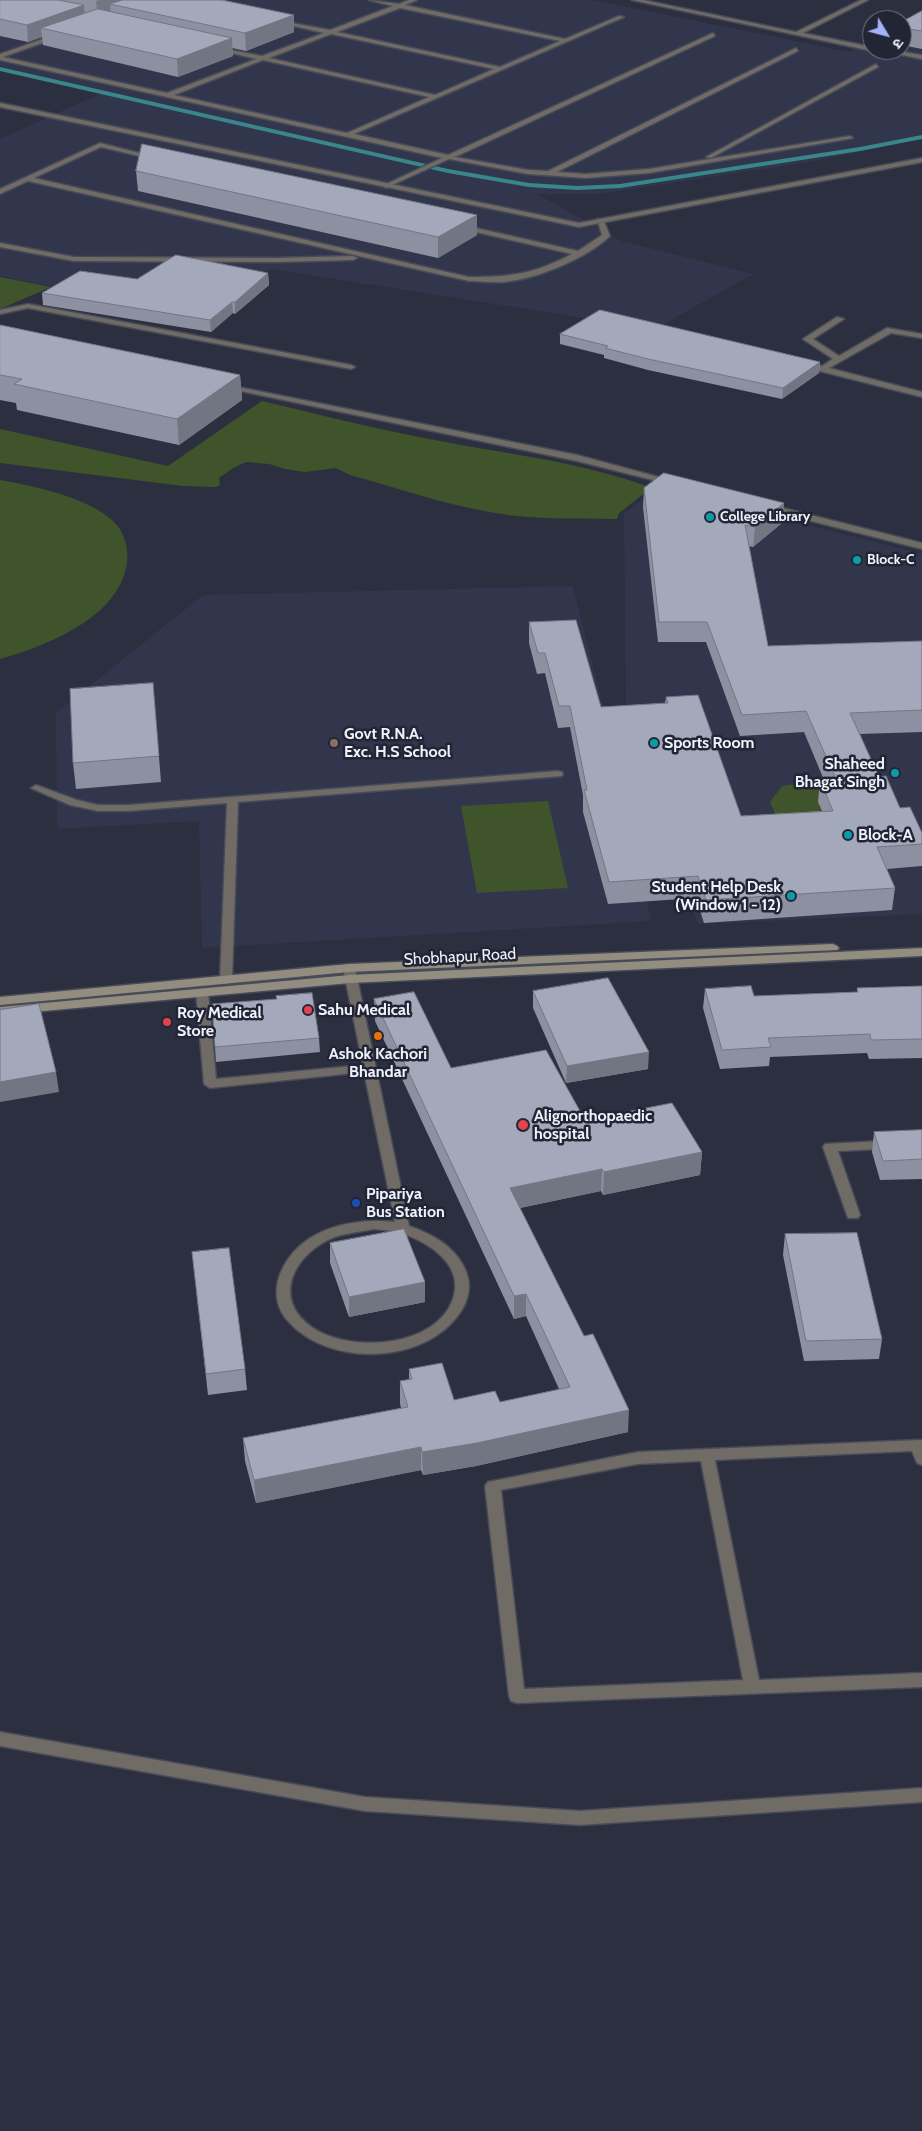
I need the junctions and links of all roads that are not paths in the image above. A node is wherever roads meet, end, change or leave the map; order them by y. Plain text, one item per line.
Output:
1 (372, 0) edge
2 (414, 0) edge
3 (634, 0) edge
4 (864, 0) edge
5 (399, 6) junction
6 (621, 17) dead end
7 (275, 20) edge
8 (331, 32) junction
9 (798, 33) junction
10 (63, 34) edge
11 (713, 34) dead end
12 (567, 41) junction
13 (205, 45) edge
14 (862, 46) edge
15 (796, 50) dead end
16 (0, 57) edge
17 (263, 58) junction
18 (876, 66) dead end
19 (501, 69) junction
20 (167, 95) junction
21 (437, 96) junction
22 (0, 105) edge
23 (347, 135) junction
24 (850, 138) dead end
25 (447, 157) junction
26 (167, 160) edge
27 (922, 160) edge
28 (701, 161) junction
29 (548, 174) junction
30 (27, 180) junction
31 (386, 186) junction
32 (0, 192) edge
33 (600, 221) junction
34 (454, 225) edge
35 (0, 245) edge
36 (578, 252) junction
37 (370, 257) junction
38 (0, 312) edge
39 (840, 319) dead end
40 (922, 336) edge
41 (839, 359) junction
42 (794, 362) edge
43 (351, 367) dead end
44 (823, 369) junction
45 (212, 383) edge
46 (922, 395) edge
47 (683, 485) edge
48 (759, 505) edge
49 (922, 546) edge
50 (558, 774) dead end
51 (36, 788) dead end
52 (234, 799) junction
53 (922, 944) edge
54 (922, 952) edge
55 (350, 974) junction
56 (226, 980) junction
57 (202, 992) junction
58 (0, 1001) edge
59 (0, 1011) edge
60 (369, 1068) junction
61 (922, 1143) edge
62 (852, 1216) dead end
63 (403, 1228) junction
64 (921, 1450) edge
65 (707, 1455) junction
66 (922, 1680) edge
67 (752, 1686) junction
68 (0, 1739) edge
69 (922, 1795) edge

1 - 5 street
2 - 5 street
3 - 9 street
4 - 9 street
5 - 8 street
5 - 12 street
6 - 12 street
7 - 8 street
8 - 17 street
8 - 19 street
9 - 14 street
10 - 16 street
11 - 25 street
12 - 19 street
13 - 17 street
15 - 29 street
16 - 20 street
17 - 20 street
17 - 21 street
18 - 28 street
19 - 21 street
20 - 23 street
21 - 23 street
22 - 31 street
23 - 25 street
24 - 28 street
25 - 29 street
25 - 31 street
26 - 30 street
27 - 33 street
28 - 29 street
30 - 32 street
30 - 37 street
31 - 33 street
33 - 36 street
34 - 36 street
35 - 37 street
36 - 37 street
38 - 43 street
39 - 41 street
40 - 41 street
41 - 44 street
42 - 44 street
44 - 46 street
45 - 47 street
48 - 49 street
50 - 52 street
51 - 52 street
52 - 56 street
53 - 55 main road, Shobhapur Road
54 - 55 main road, Shobhapur Road
55 - 56 main road, Shobhapur Road
55 - 57 main road, Shobhapur Road
55 - 60 street
56 - 58 main road, Shobhapur Road
57 - 59 main road, Shobhapur Road
57 - 60 street
60 - 63 street
61 - 62 street
63 - 63 street
64 - 65 street
65 - 67 street
65 - 67 street
66 - 67 street
68 - 69 street

